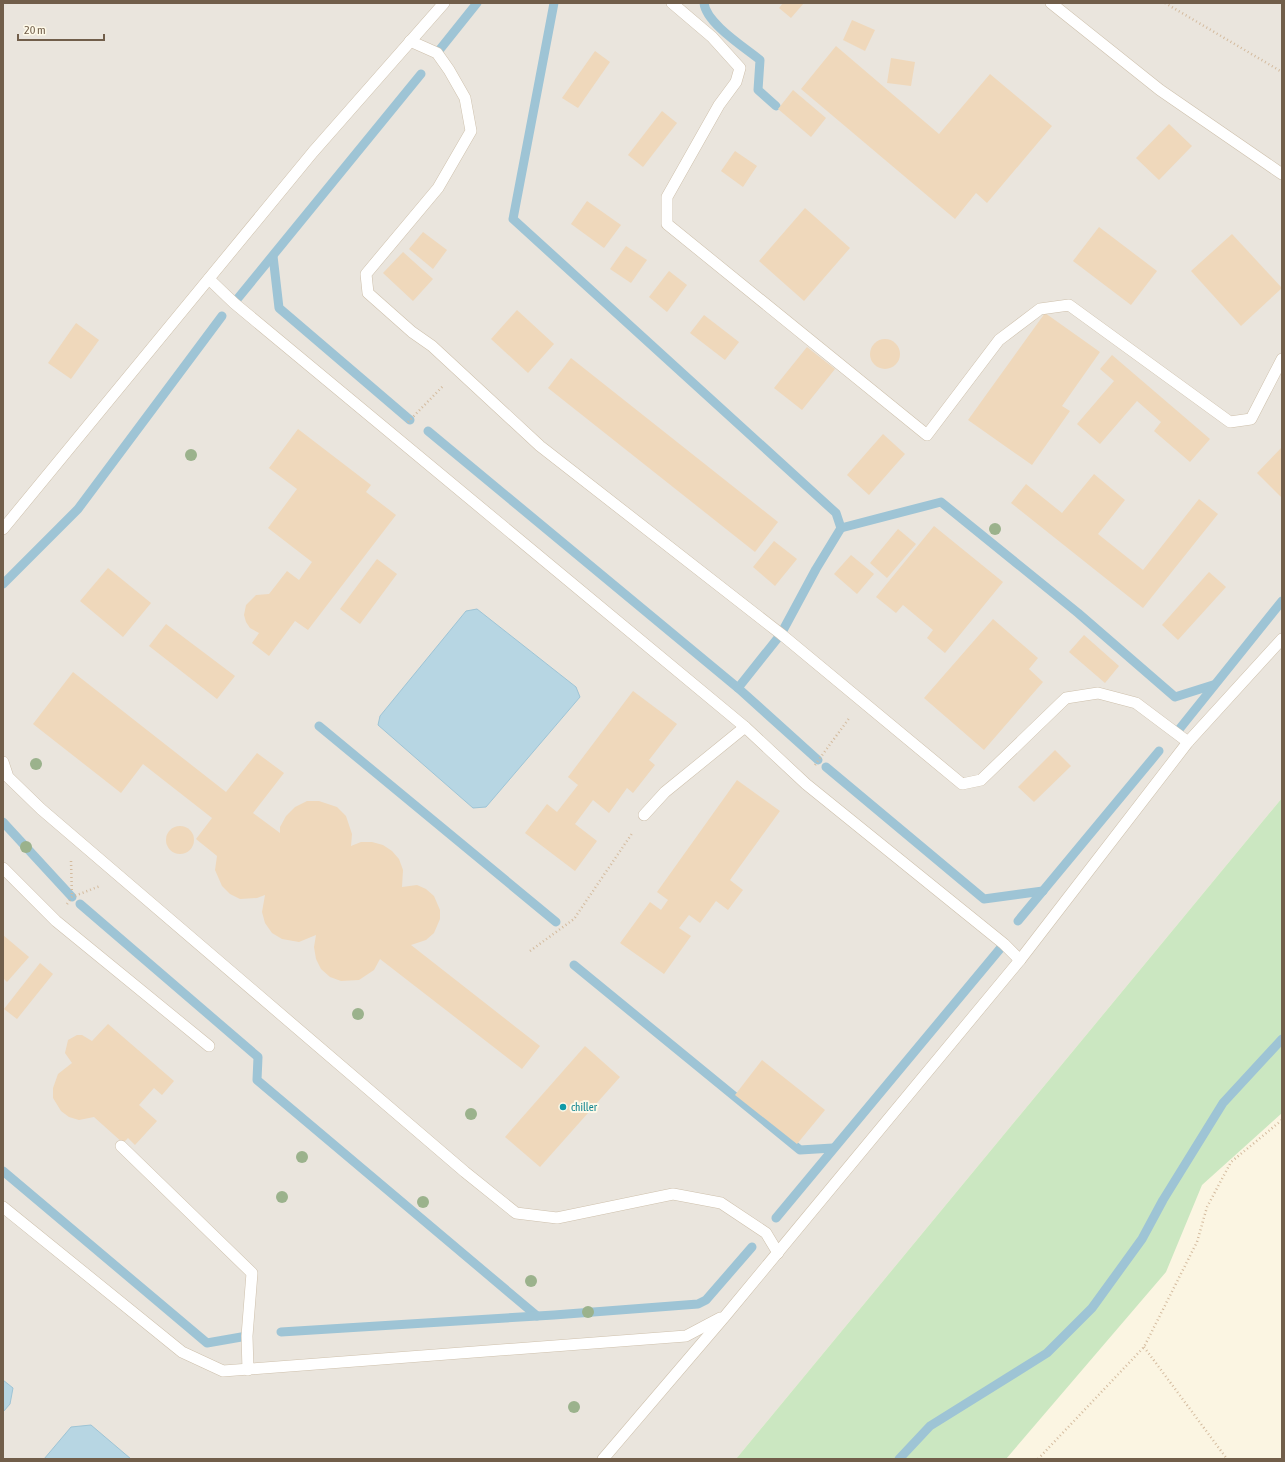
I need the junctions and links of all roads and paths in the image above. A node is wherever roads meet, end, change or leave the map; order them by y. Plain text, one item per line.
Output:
1 (444, 3) edge
2 (672, 3) edge
3 (1051, 3) edge
4 (1165, 3) edge
5 (410, 41) junction
6 (1282, 72) edge
7 (1282, 174) edge
8 (209, 279) junction
9 (1282, 359) edge
10 (458, 370) junction
11 (397, 436) junction
12 (3, 529) edge
13 (1282, 639) edge
14 (862, 700) junction
15 (745, 727) junction
16 (1188, 742) junction
17 (3, 762) edge
18 (806, 784) junction
19 (644, 815) joint
20 (69, 833) junction
21 (3, 868) edge
22 (122, 878) junction
23 (72, 897) junction
24 (56, 921) junction
25 (530, 951) dead end
26 (1020, 960) junction
27 (209, 1046) dead end
28 (1282, 1120) edge
29 (121, 1146) dead end
30 (3, 1207) edge
31 (778, 1253) junction
32 (726, 1315) junction
33 (1144, 1347) junction
34 (248, 1370) junction
35 (603, 1459) edge
36 (1038, 1459) edge
37 (1227, 1459) edge

1 - 5 lane
2 - 9 lane
3 - 7 lane
4 - 6 path
5 - 8 lane
5 - 10 lane
8 - 11 lane
8 - 12 lane
10 - 11 path
10 - 14 lane
11 - 15 lane
13 - 16 lane
14 - 16 lane
14 - 18 path
15 - 18 lane
15 - 19 lane
16 - 26 lane
17 - 20 lane
18 - 26 lane
19 - 25 path
20 - 22 lane
20 - 23 path
21 - 24 lane
22 - 23 path
22 - 31 lane
23 - 24 path
24 - 27 lane
26 - 31 lane
28 - 33 path
29 - 34 lane
30 - 34 lane
31 - 32 lane
32 - 34 lane
32 - 35 lane
33 - 36 path
33 - 37 path

